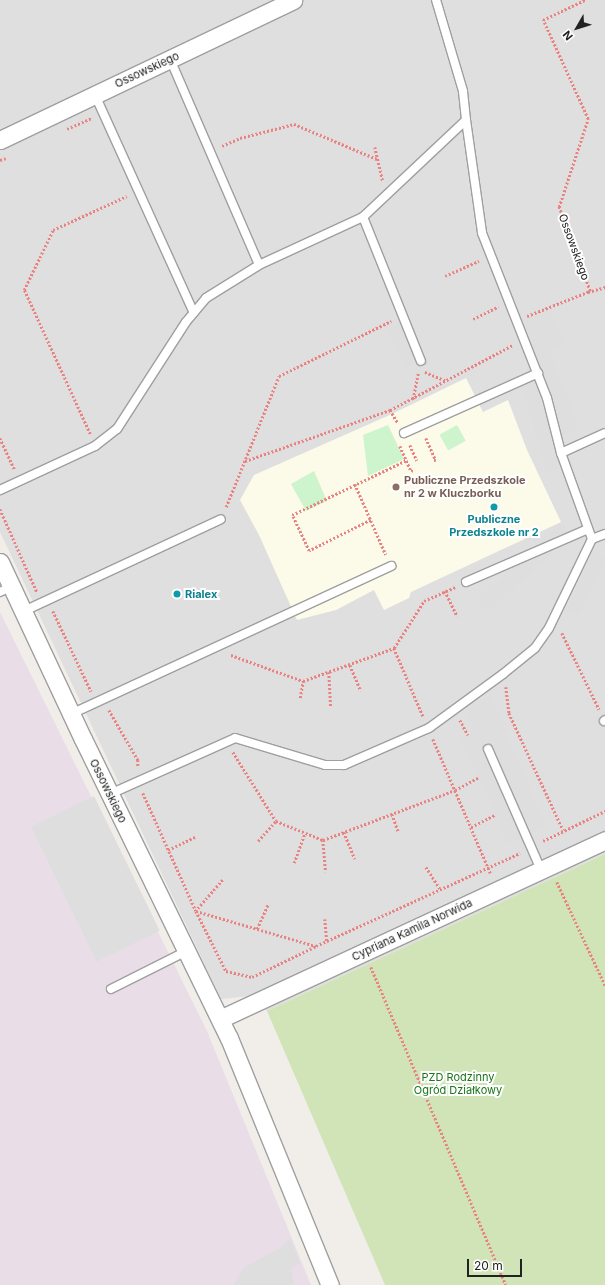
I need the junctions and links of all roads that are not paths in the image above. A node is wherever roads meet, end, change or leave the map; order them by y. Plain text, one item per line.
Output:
1 (293, 0) edge
2 (436, 0) edge
3 (170, 59) junction
4 (95, 95) junction
5 (466, 120) junction
6 (0, 140) edge
7 (363, 217) junction
8 (259, 265) junction
9 (194, 313) junction
10 (421, 361) road end
11 (538, 373) junction
12 (404, 433) dead end
13 (605, 433) edge
14 (561, 453) junction
15 (0, 490) edge
16 (221, 519) road end
17 (588, 529) junction
18 (605, 534) edge
19 (592, 539) junction
20 (0, 562) edge
21 (391, 566) road end
22 (466, 582) road end
23 (6, 589) edge
24 (24, 611) junction
25 (71, 714) junction
26 (488, 749) dead end
27 (110, 794) junction
28 (605, 840) edge
29 (546, 868) junction
30 (187, 951) junction
31 (111, 989) dead end
32 (220, 1019) junction
33 (330, 1285) edge

1 - 3 street, Ossowskiego
2 - 5 lane
3 - 4 street, Ossowskiego
3 - 8 lane
4 - 6 street, Ossowskiego
4 - 9 lane
5 - 7 lane
5 - 11 lane
7 - 8 lane
7 - 10 lane
8 - 9 lane
9 - 15 lane
11 - 12 lane
11 - 14 lane
13 - 14 lane
14 - 17 lane
16 - 24 lane
17 - 19 lane
17 - 22 lane
18 - 19 lane
19 - 27 lane
20 - 23 street, Ossowskiego
21 - 25 lane
23 - 24 street, Ossowskiego
24 - 25 street, Ossowskiego
25 - 27 street, Ossowskiego
26 - 29 lane
27 - 30 street, Ossowskiego
28 - 29 street, Cypriana Kamila Norwida
29 - 32 street, Cypriana Kamila Norwida
30 - 31 lane
30 - 32 street, Ossowskiego
32 - 33 street, Ossowskiego

